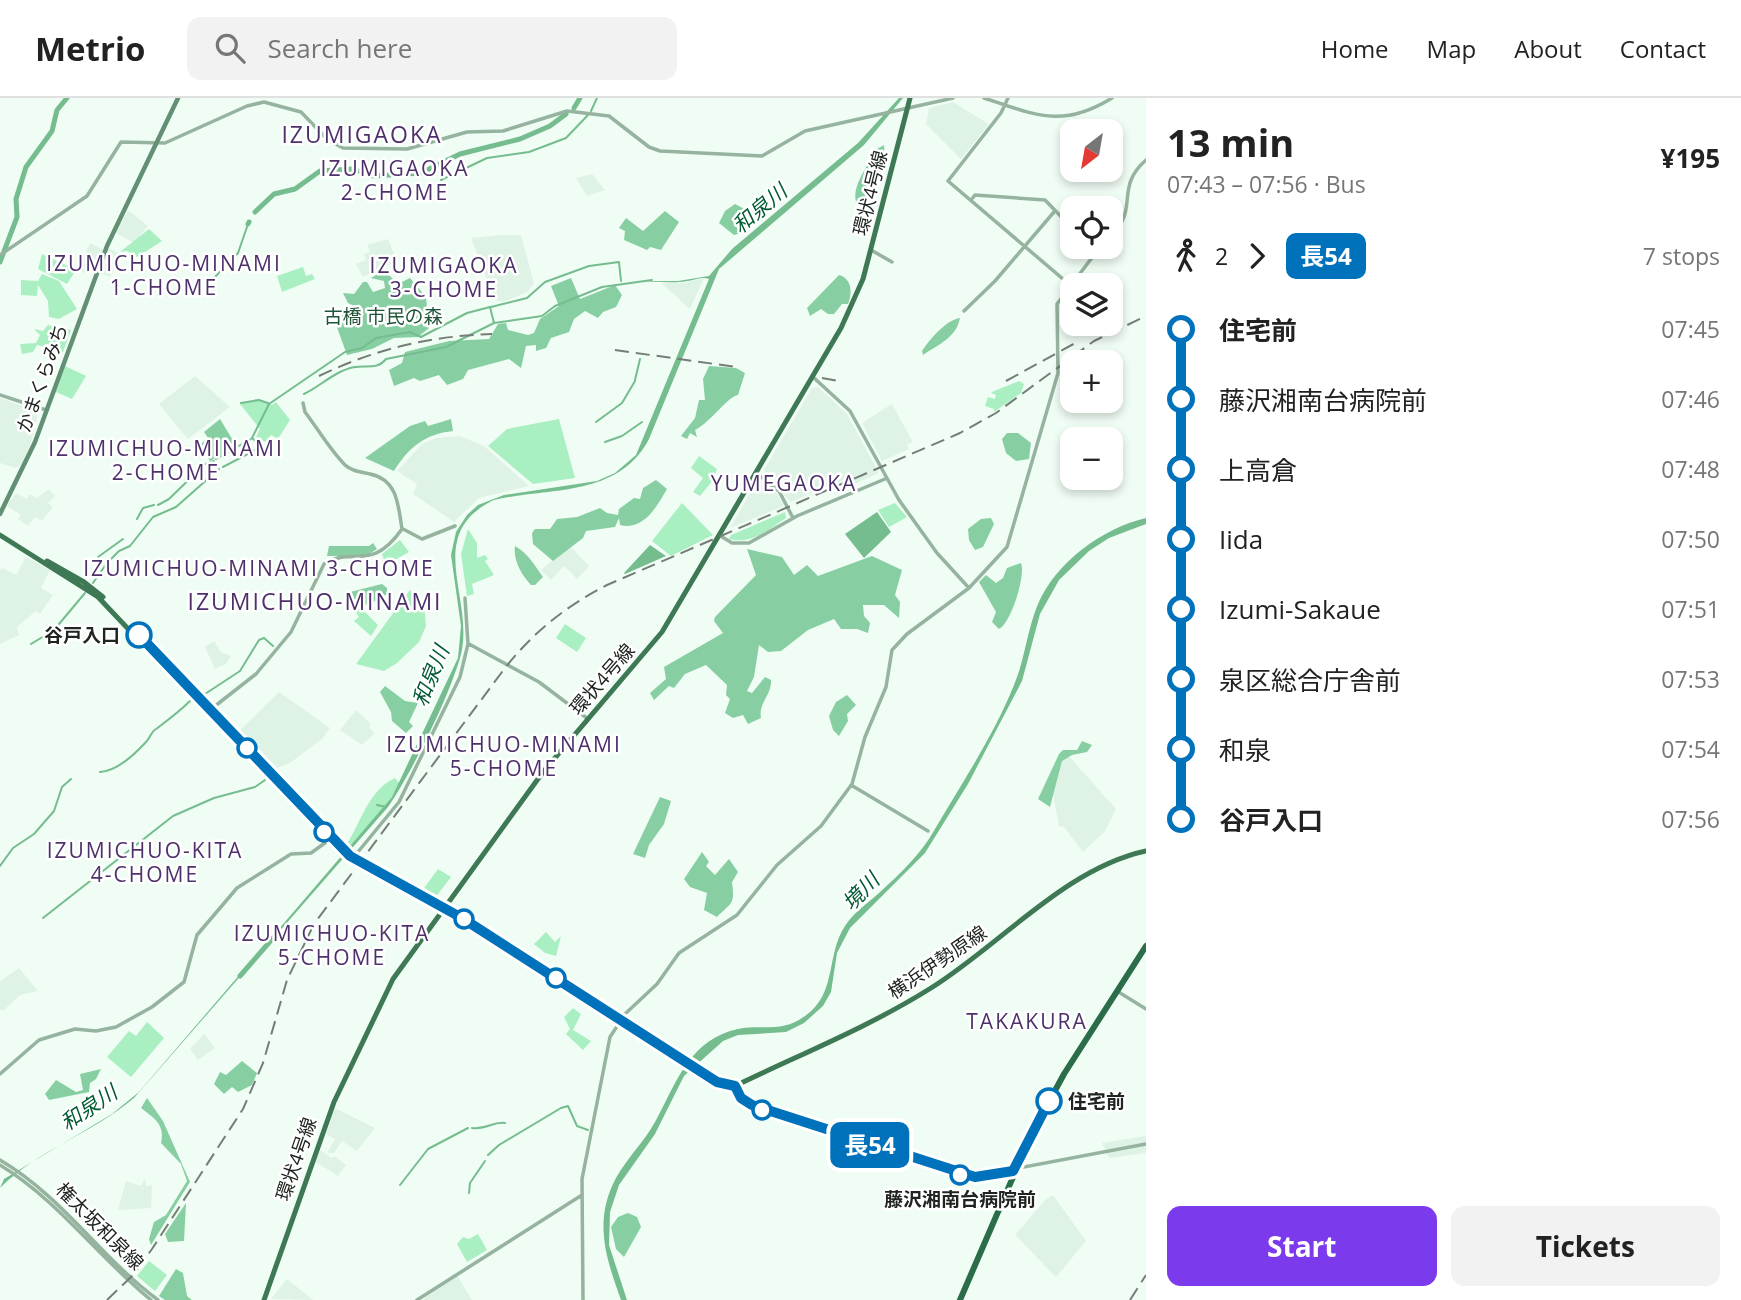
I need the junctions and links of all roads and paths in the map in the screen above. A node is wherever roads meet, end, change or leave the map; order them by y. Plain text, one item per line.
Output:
1 (178, 98) edge
2 (910, 98) edge
3 (953, 98) edge
4 (984, 98) edge
5 (1008, 98) edge
6 (1112, 98) edge
7 (1005, 105) junction
8 (908, 109) junction
9 (158, 144) junction
10 (1146, 160) edge
11 (970, 200) junction
12 (1054, 212) junction
13 (1060, 217) edge
14 (1123, 222) edge
15 (1025, 246) junction
16 (871, 250) junction
17 (0, 255) edge
18 (892, 262) dead end
19 (1060, 276) edge
20 (1060, 300) edge
21 (964, 311) dead end
22 (813, 377) junction
23 (0, 395) edge
24 (303, 403) dead end
25 (46, 410) junction
26 (756, 473) junction
27 (886, 479) junction
28 (0, 514) edge
29 (793, 518) junction
30 (455, 526) dead end
31 (402, 529) junction
32 (0, 533) edge
33 (719, 535) junction
34 (969, 588) junction
35 (465, 598) dead end
36 (468, 644) junction
37 (210, 710) junction
38 (588, 719) junction
39 (852, 785) junction
40 (928, 831) dead end
41 (329, 840) junction
42 (1146, 851) edge
43 (347, 856) junction
44 (445, 910) junction
45 (1146, 946) edge
46 (1117, 991) junction
47 (1146, 1009) edge
48 (619, 1021) junction
49 (0, 1074) edge
50 (735, 1086) junction
51 (1146, 1144) edge
52 (0, 1162) edge
53 (1013, 1171) junction
54 (17, 1173) junction
55 (582, 1195) junction
56 (152, 1300) edge
57 (158, 1300) edge
58 (264, 1300) edge
59 (417, 1300) edge
60 (583, 1300) edge
61 (960, 1300) edge

1 - 9 main road, かまくらみち
2 - 8 main road, 環状4号線
3 - 8 street
4 - 7 street
5 - 7 street
6 - 7 street
7 - 11 street
8 - 9 street
8 - 16 main road, 環状4号線
9 - 17 street
9 - 25 main road, かまくらみち
10 - 14 street
11 - 12 street
11 - 15 street
12 - 13 street
12 - 15 street
15 - 19 street
15 - 21 street
16 - 18 street
16 - 22 main road, 環状4号線
20 - 34 street
22 - 26 main road, 環状4号線
22 - 27 street
23 - 25 street
24 - 31 street
25 - 28 main road, かまくらみち
26 - 29 street
26 - 33 main road, 環状4号線
27 - 29 street
27 - 34 street
29 - 33 street
30 - 31 street
31 - 37 street
32 - 37 main road
32 - 41 main road
33 - 38 main road, 環状4号線
34 - 39 street
35 - 36 street
36 - 38 street
36 - 43 street
37 - 41 main road
38 - 44 main road, 環状4号線
39 - 40 street
39 - 48 street
41 - 43 main road
41 - 49 street
42 - 50 main road, 横浜伊勢原線
43 - 44 main road
44 - 48 main road
44 - 58 main road, 環状4号線
45 - 46 highway
46 - 47 street
46 - 53 highway
48 - 50 main road
48 - 55 street
50 - 53 street
51 - 53 street
52 - 54 street, 権太坂和泉線
53 - 61 highway
54 - 56 street, 権太坂和泉線
54 - 57 street, 権太坂和泉線
55 - 59 street
55 - 60 street

